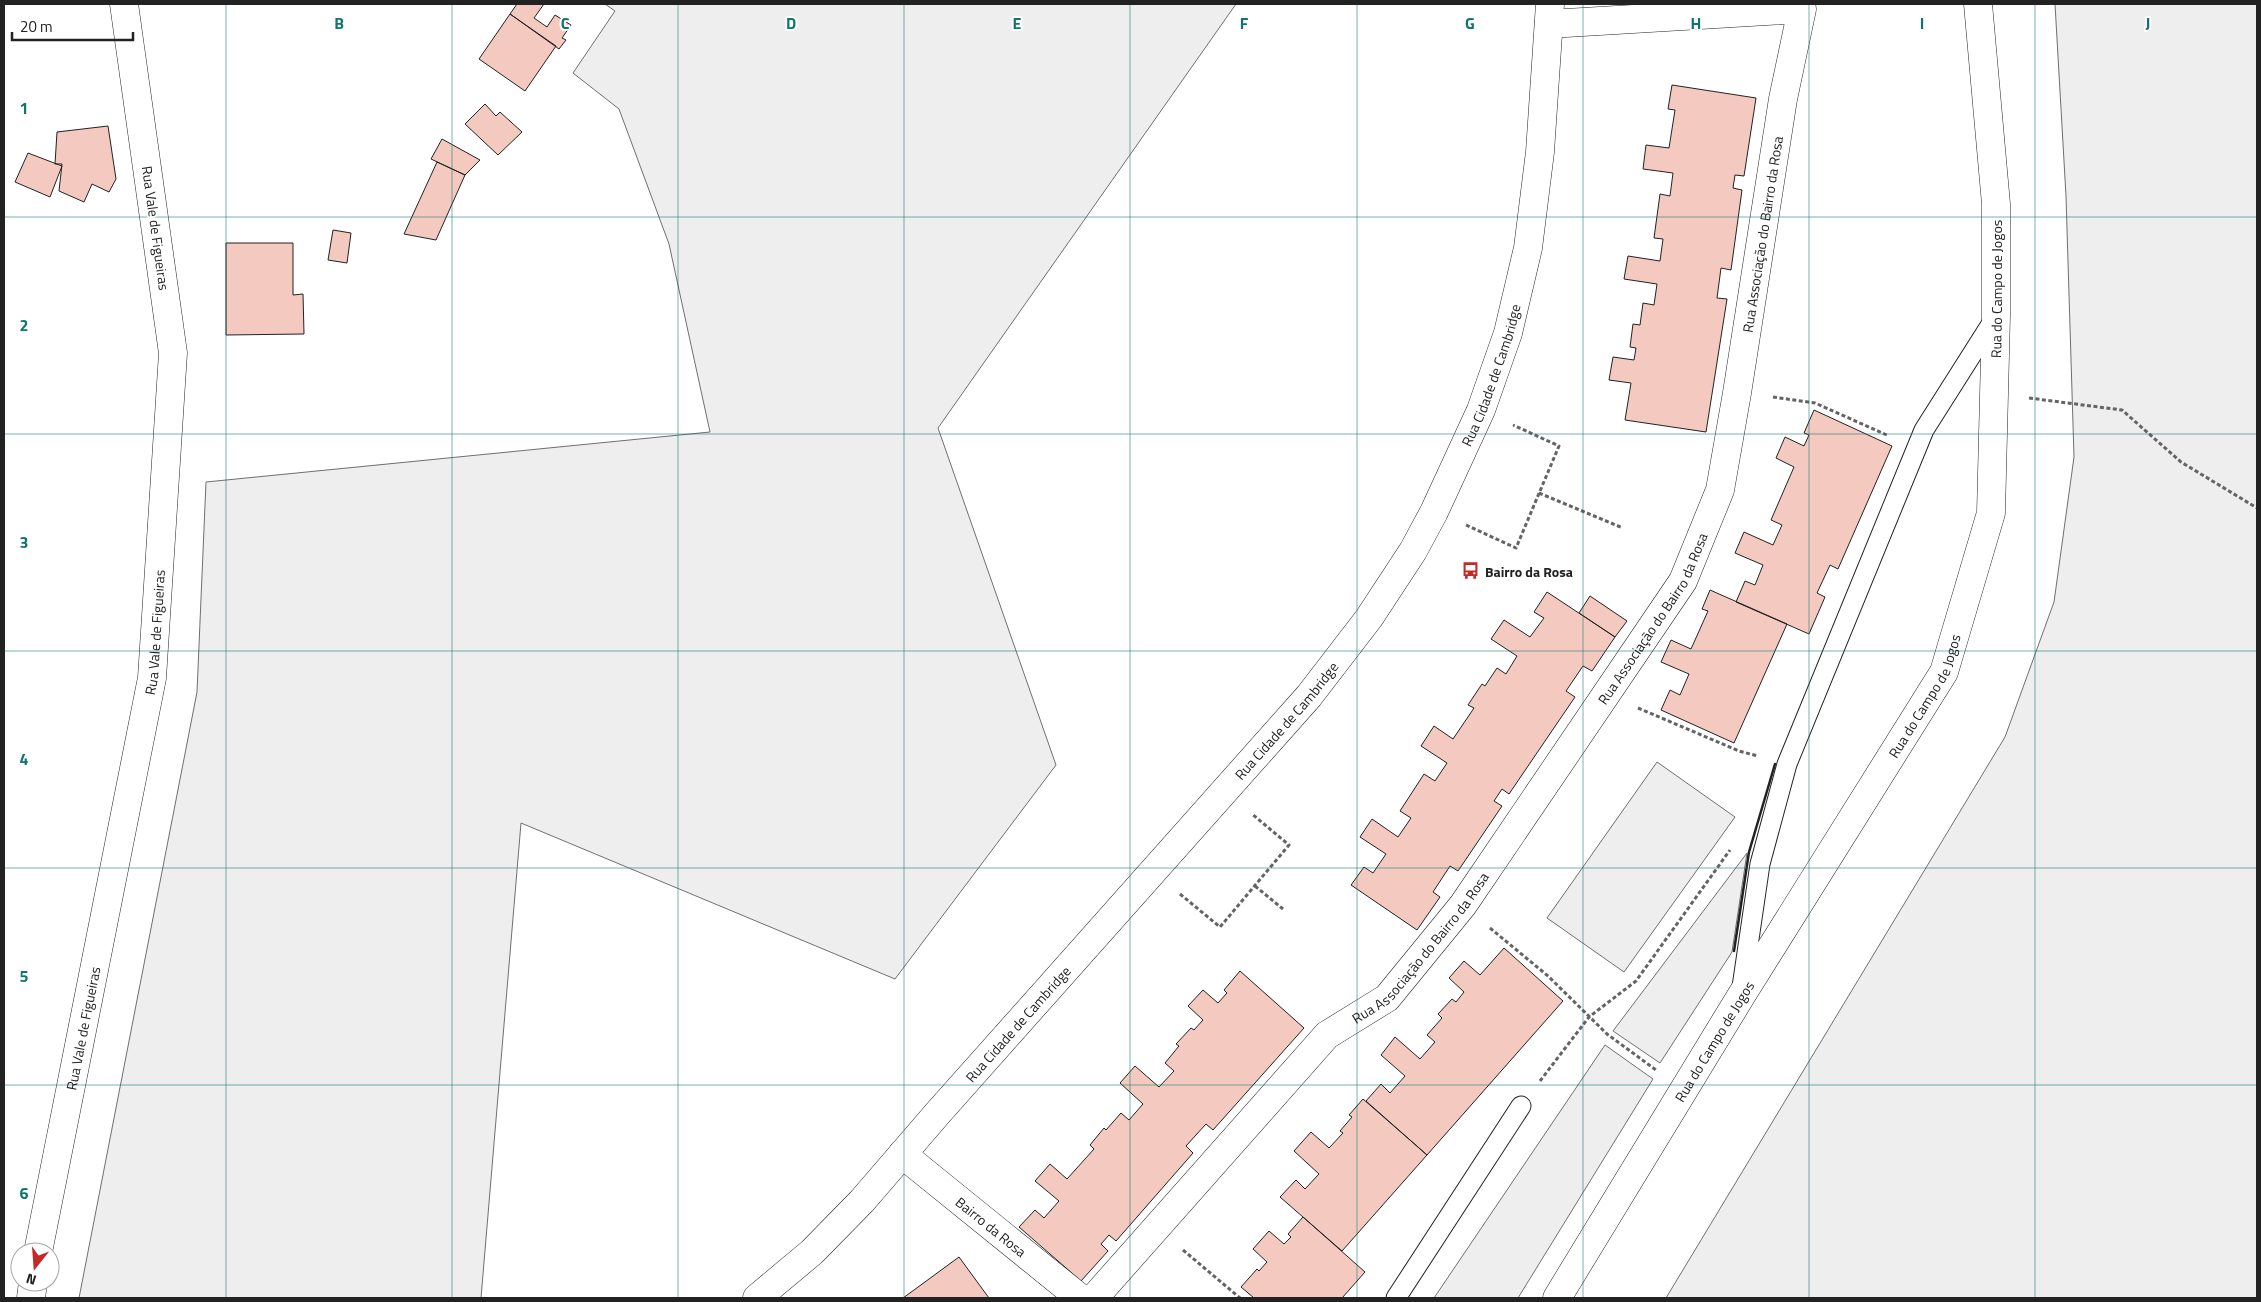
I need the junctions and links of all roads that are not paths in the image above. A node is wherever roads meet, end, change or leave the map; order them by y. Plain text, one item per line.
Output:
1 (124, 4) edge
2 (1978, 4) edge
3 (1549, 14) edge
4 (1996, 316) junction
5 (1740, 996) junction
6 (1521, 1106) road end
7 (902, 1154) junction
8 (40, 1242) edge
9 (757, 1298) edge
10 (1080, 1298) edge
11 (1094, 1298) edge
12 (1396, 1298) edge
13 (1557, 1298) edge

1 - 8 street, Rua Vale de Figueiras
2 - 4 street, Rua do Campo de Jogos
3 - 7 street, Rua Cidade de Cambridge
3 - 11 street, Rua Associação do Bairro da Rosa
4 - 5 lane
4 - 5 street, Rua do Campo de Jogos
5 - 13 street, Rua do Campo de Jogos
6 - 12 lane
7 - 9 street, Rua Cidade de Cambridge
7 - 10 street, Bairro da Rosa

